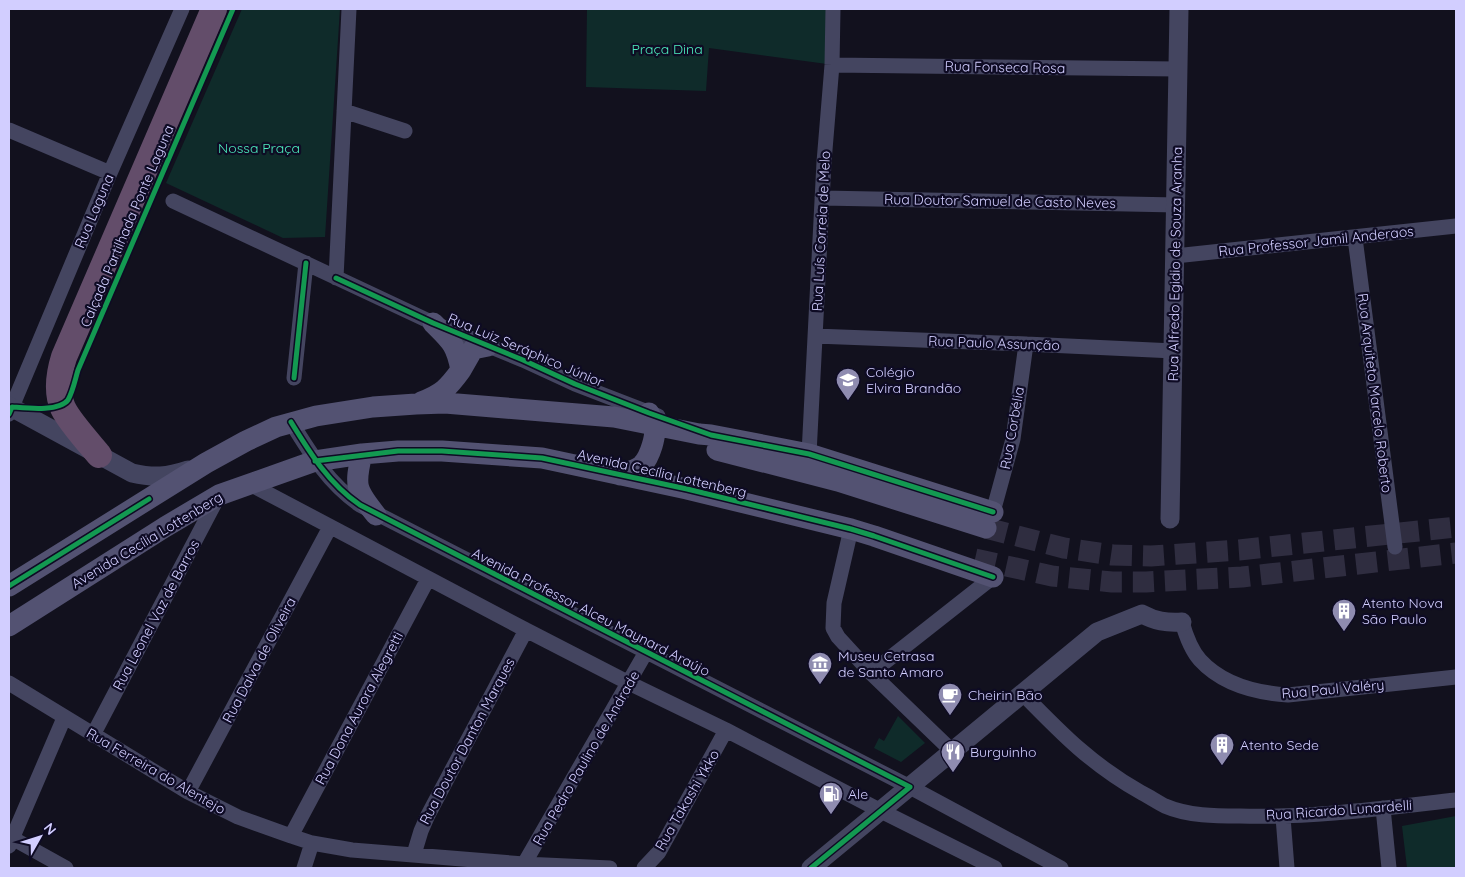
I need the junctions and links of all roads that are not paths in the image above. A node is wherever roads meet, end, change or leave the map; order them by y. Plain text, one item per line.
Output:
1 (182, 9) edge
2 (214, 9) edge
3 (348, 9) edge
4 (833, 9) edge
5 (1179, 9) edge
6 (832, 65) junction
7 (1178, 69) junction
8 (344, 111) junction
9 (9, 130) edge
10 (405, 131) dead end
11 (110, 173) junction
12 (822, 198) junction
13 (173, 201) dead end
14 (1177, 205) junction
15 (1456, 226) edge
16 (1354, 238) junction
17 (1175, 256) junction
18 (306, 263) junction
19 (336, 278) junction
20 (433, 323) junction
21 (815, 336) junction
22 (1026, 344) junction
23 (488, 346) junction
24 (1174, 351) junction
25 (461, 370) junction
26 (294, 378) dead end
27 (416, 404) junction
28 (10, 409) edge
29 (291, 422) junction
30 (653, 423) junction
31 (362, 454) junction
32 (808, 454) junction
33 (99, 455) junction
34 (315, 461) junction
35 (206, 463) junction
36 (620, 475) junction
37 (248, 483) junction
38 (687, 490) junction
39 (219, 495) junction
40 (376, 515) junction
41 (989, 520) junction
42 (1170, 520) dead end
43 (330, 527) junction
44 (851, 530) junction
45 (1395, 547) dead end
46 (975, 559) tunnel mouth
47 (993, 578) joint
48 (428, 579) junction
49 (9, 586) edge
50 (1182, 622) joint
51 (9, 626) edge
52 (526, 630) junction
53 (646, 652) junction
54 (871, 673) junction
55 (1456, 677) edge
56 (9, 683) edge
57 (629, 683) junction
58 (1022, 694) junction
59 (64, 718) junction
60 (726, 730) junction
61 (93, 735) junction
62 (952, 752) junction
63 (910, 787) junction
64 (188, 792) junction
65 (1456, 800) edge
66 (1383, 808) junction
67 (881, 812) junction
68 (1283, 817) junction
69 (291, 836) junction
70 (10, 842) edge
71 (312, 843) junction
72 (414, 854) junction
73 (524, 864) junction
74 (66, 868) edge
75 (304, 868) edge
76 (610, 868) edge
77 (644, 868) edge
78 (811, 868) edge
79 (995, 868) edge
80 (1061, 868) edge
81 (1287, 868) edge
82 (1389, 868) edge

1 - 11 street, Rua Laguna
2 - 33 highway
3 - 8 street
4 - 6 street, Rua Luís Correia de Melo
5 - 7 street, Rua Alfredo Egidio de Souza Aranha
6 - 7 street, Rua Fonseca Rosa
6 - 12 street, Rua Luís Correia de Melo
7 - 14 street, Rua Alfredo Egidio de Souza Aranha
8 - 10 street
8 - 19 street
9 - 11 street
11 - 28 street, Rua Laguna
12 - 14 street, Rua Doutor Samuel de Casto Neves
12 - 21 street, Rua Luís Correia de Melo
13 - 18 street, Rua Luiz Seráphico Júnior
14 - 17 street, Rua Alfredo Egidio de Souza Aranha
15 - 16 street, Rua Professor Jamil Anderaos
16 - 17 street, Rua Professor Jamil Anderaos
16 - 45 street, Rua Arquiteto Marcelo Roberto
17 - 24 street, Rua Alfredo Egidio de Souza Aranha
18 - 19 street, Rua Luiz Seráphico Júnior
18 - 26 street
19 - 20 street, Rua Luiz Seráphico Júnior
20 - 23 street, Rua Luiz Seráphico Júnior
20 - 25 main road
21 - 22 street, Rua Paulo Assunção
21 - 32 street, Rua Luís Correia de Melo
22 - 24 street, Rua Paulo Assunção
22 - 41 street, Rua Corbélia
23 - 25 main road
23 - 30 street, Rua Luiz Seráphico Júnior
24 - 42 street, Rua Alfredo Egidio de Souza Aranha
25 - 27 main road
27 - 29 main road
27 - 30 main road
28 - 33 street
29 - 34 street, Avenida Professor Alceu Maynard Araújo
29 - 35 main road
30 - 32 main road
30 - 36 main road
30 - 41 main road
31 - 34 main road, Avenida Cecília Lottenberg
31 - 36 main road, Avenida Cecília Lottenberg
31 - 40 main road
32 - 41 main road
33 - 35 street
34 - 37 main road, Avenida Cecília Lottenberg
34 - 40 street, Avenida Professor Alceu Maynard Araújo
35 - 49 main road
36 - 38 main road, Avenida Cecília Lottenberg
37 - 39 main road, Avenida Cecília Lottenberg
37 - 43 street
38 - 44 main road, Avenida Cecília Lottenberg
38 - 46 main road
39 - 51 main road, Avenida Cecília Lottenberg
39 - 61 street, Rua Leonel Vaz de Barros
40 - 53 street, Avenida Professor Alceu Maynard Araújo
43 - 48 street
43 - 64 street, Rua Dalva de Oliveira
44 - 47 main road, Avenida Cecília Lottenberg
44 - 54 street
47 - 54 street
48 - 52 street
48 - 69 street, Rua Dona Aurora Alegretti
50 - 55 street, Rua Paul Valéry
50 - 58 street
52 - 57 street
52 - 72 street, Rua Doutor Danton Marques
53 - 57 street, Rua Pedro Paulino de Andrade
53 - 63 street, Avenida Professor Alceu Maynard Araújo
54 - 62 street
56 - 59 street, Rua Ferreira do Alentejo
57 - 60 street
57 - 73 street, Rua Pedro Paulino de Andrade
58 - 62 street
58 - 68 street, Rua Ricardo Lunardelli
59 - 61 street, Rua Ferreira do Alentejo
59 - 70 street
60 - 67 street
60 - 77 street, Rua Takashi Ykko
61 - 64 street, Rua Ferreira do Alentejo
62 - 63 street
63 - 67 street
63 - 80 street, Avenida Professor Alceu Maynard Araújo
64 - 69 street, Rua Ferreira do Alentejo
65 - 66 street, Rua Ricardo Lunardelli
66 - 68 street, Rua Ricardo Lunardelli
66 - 82 street
67 - 78 street
67 - 79 street
68 - 81 street
69 - 71 street, Rua Ferreira do Alentejo
70 - 74 street
71 - 72 street, Rua Ferreira do Alentejo
71 - 75 street
72 - 73 street, Rua Ferreira do Alentejo
73 - 76 street, Rua Ferreira do Alentejo

